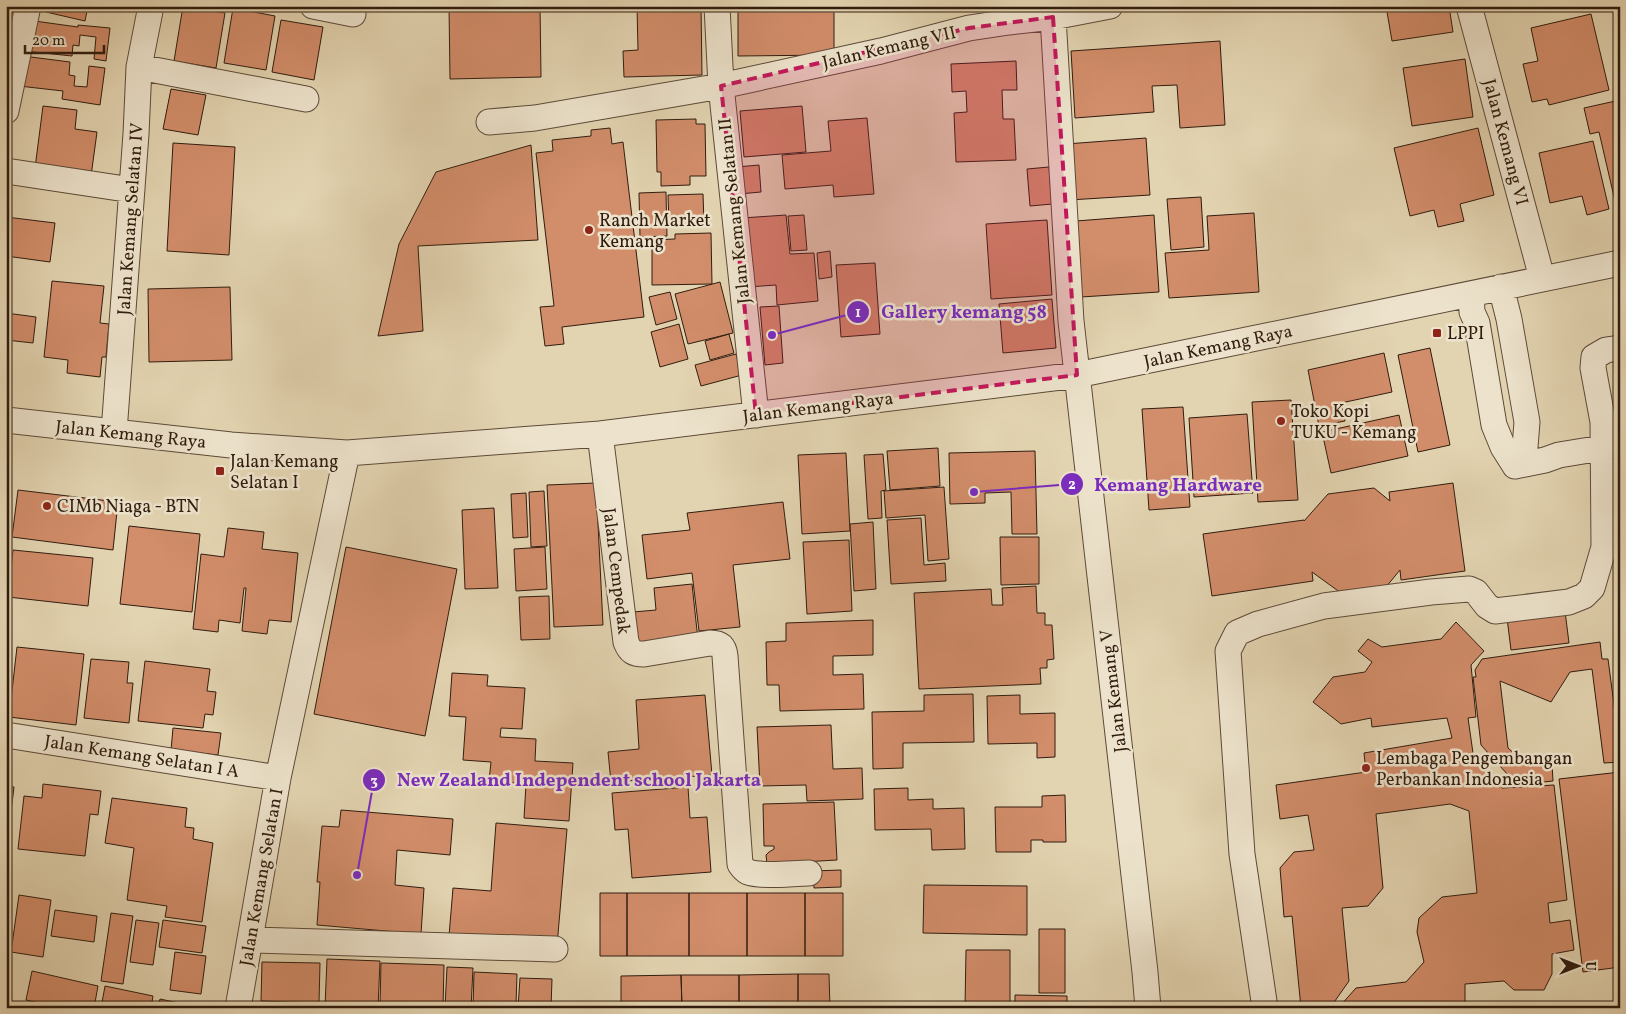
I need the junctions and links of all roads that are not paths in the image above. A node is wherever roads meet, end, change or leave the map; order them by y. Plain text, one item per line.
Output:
1 (28, 6) edge
2 (151, 6) edge
3 (313, 6) edge
4 (717, 6) edge
5 (1110, 6) edge
6 (1469, 6) edge
7 (353, 14) dead end
8 (1053, 17) junction
9 (139, 68) junction
10 (721, 86) junction
11 (306, 99) dead end
12 (6, 111) edge
13 (489, 122) dead end
14 (6, 171) edge
15 (132, 190) junction
16 (1620, 263) edge
17 (1542, 278) junction
18 (1501, 287) junction
19 (1471, 294) junction
20 (1620, 348) edge
21 (1077, 375) junction
22 (1609, 397) edge
23 (756, 414) junction
24 (6, 420) edge
25 (114, 432) junction
26 (600, 434) junction
27 (1611, 446) edge
28 (347, 453) junction
29 (1515, 466) junction
30 (6, 735) edge
31 (278, 778) junction
32 (808, 873) dead end
33 (251, 940) junction
34 (555, 948) dead end
35 (1150, 1007) edge
36 (238, 1008) edge
37 (1265, 1008) edge

1 - 12 street
2 - 9 street, Jalan Kemang Selatan IV
3 - 7 street
4 - 10 street, Jalan Kemang Selatan II
5 - 8 street, Jalan Kemang VII
6 - 17 street, Jalan Kemang VI
8 - 10 street, Jalan Kemang VII
8 - 21 street
9 - 11 street
9 - 15 street, Jalan Kemang Selatan IV
10 - 13 street, Jalan Kemang VII
10 - 23 street, Jalan Kemang Selatan II
14 - 15 street
15 - 25 street, Jalan Kemang Selatan IV
16 - 17 street, Jalan Kemang Raya
17 - 18 street, Jalan Kemang Raya
18 - 19 street, Jalan Kemang Raya
18 - 29 street
19 - 21 street, Jalan Kemang Raya
19 - 29 street
20 - 22 street
21 - 23 street, Jalan Kemang Raya
21 - 35 street, Jalan Kemang V
22 - 27 street
23 - 26 street, Jalan Kemang Raya
24 - 25 street, Jalan Kemang Raya
25 - 28 street, Jalan Kemang Raya
26 - 28 street, Jalan Kemang Raya
26 - 32 street, Jalan Cempedak
27 - 29 street
27 - 37 street
28 - 31 street, Jalan Kemang Selatan I
30 - 31 street, Jalan Kemang Selatan I A
31 - 33 street, Jalan Kemang Selatan I
33 - 34 street
33 - 36 street, Jalan Kemang Selatan I

